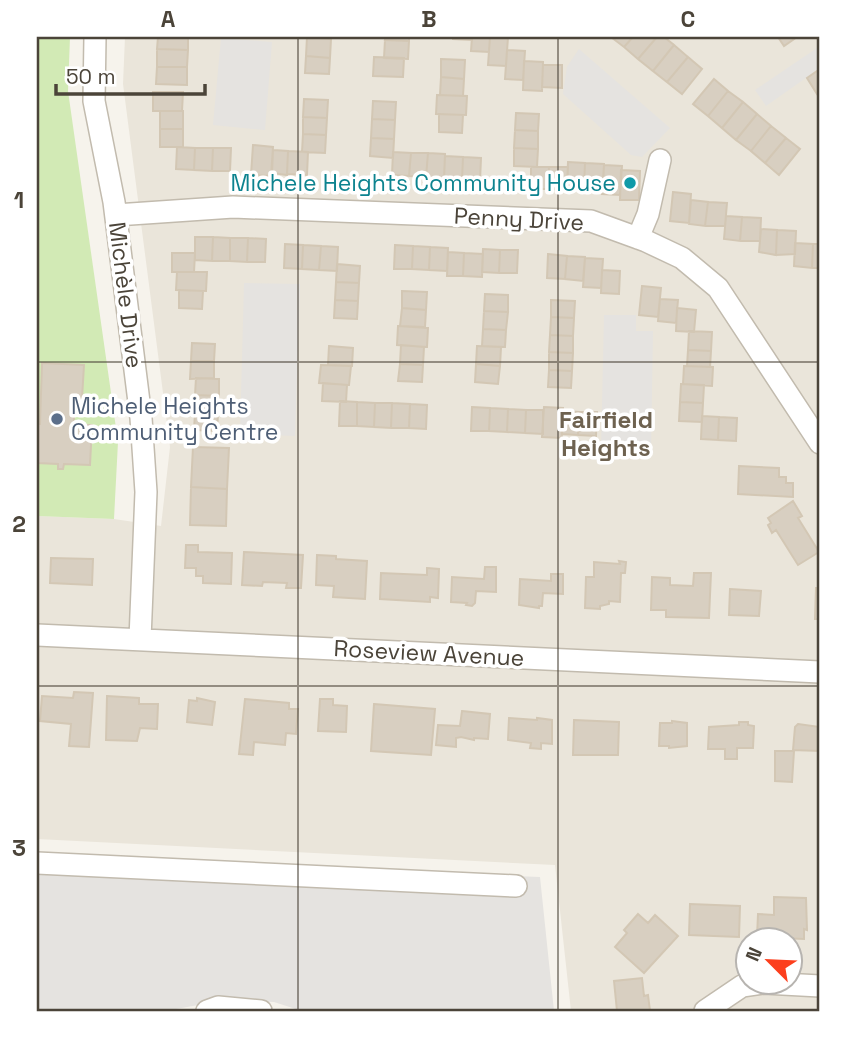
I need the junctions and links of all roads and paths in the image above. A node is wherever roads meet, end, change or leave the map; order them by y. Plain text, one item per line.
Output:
1 (95, 37) edge
2 (660, 160) dead end
3 (116, 215) junction
4 (638, 238) junction
5 (820, 443) edge
6 (37, 635) edge
7 (141, 639) junction
8 (820, 672) edge
9 (37, 863) edge
10 (516, 886) dead end
11 (820, 986) edge
12 (206, 1011) edge
13 (261, 1011) edge
14 (705, 1011) edge

1 - 3 street, Michèle Drive
2 - 4 street
3 - 4 street, Penny Drive
3 - 7 street, Michèle Drive
4 - 5 street, Penny Drive
6 - 7 street, Roseview Avenue
7 - 8 street, Roseview Avenue
9 - 10 street
11 - 14 street
12 - 13 street

